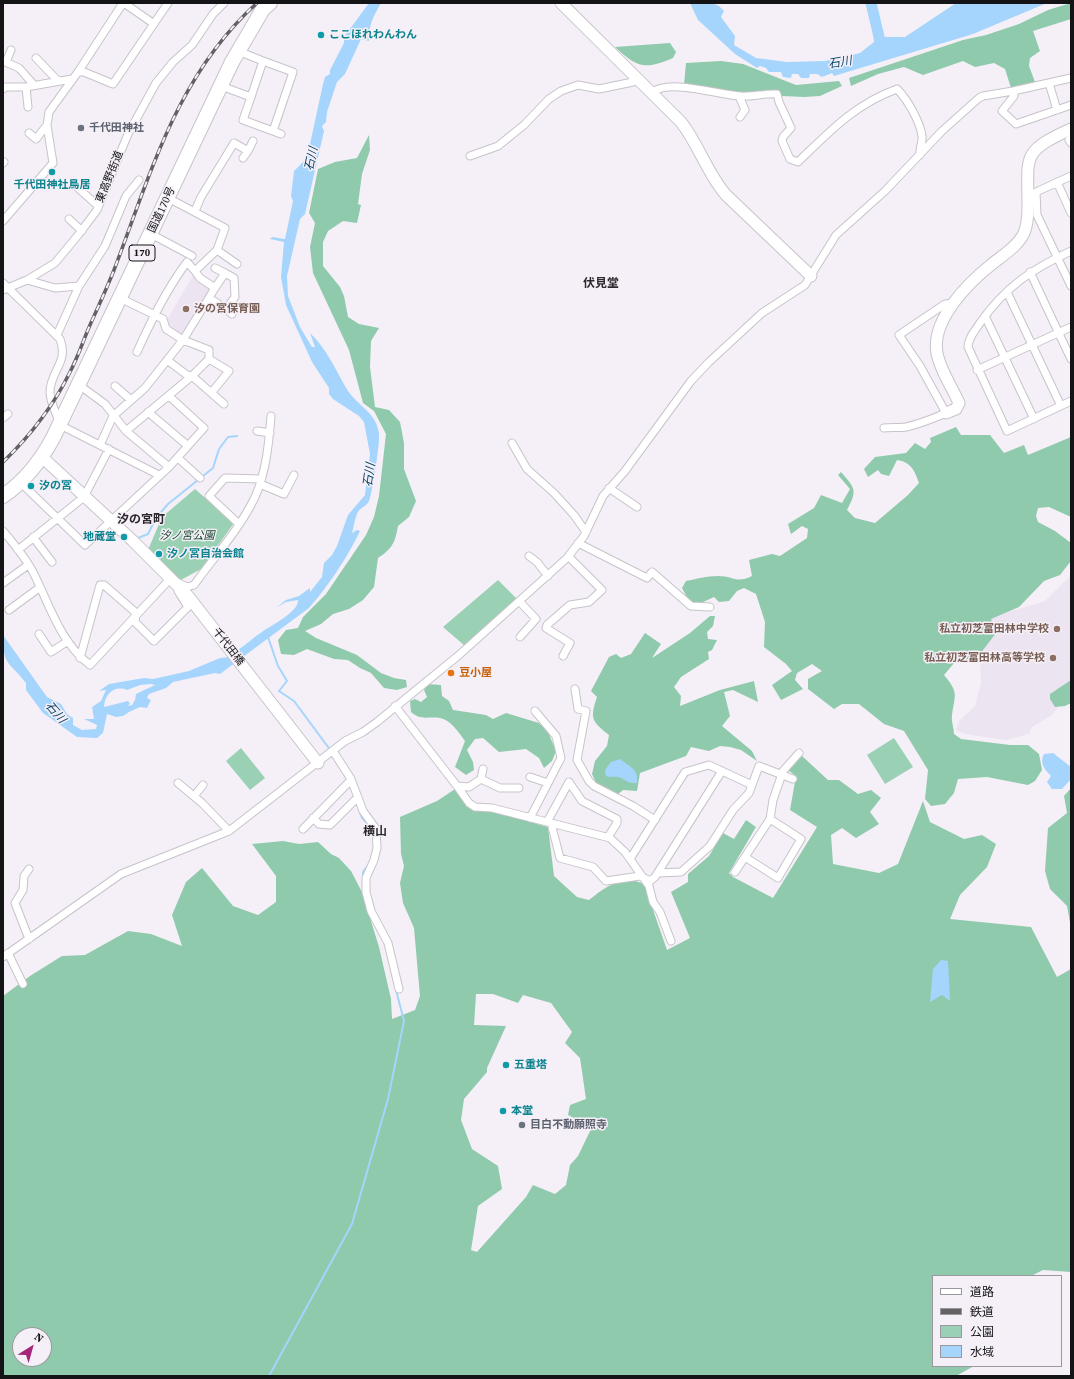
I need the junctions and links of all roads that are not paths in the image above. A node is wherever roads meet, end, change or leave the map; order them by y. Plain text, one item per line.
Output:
1 (123, 3) edge
2 (168, 3) edge
3 (224, 3) edge
4 (270, 3) edge
5 (561, 3) edge
6 (154, 24) junction
7 (11, 50) dead end
8 (238, 51) junction
9 (36, 58) dead end
10 (263, 61) junction
11 (4, 62) edge
12 (78, 72) junction
13 (637, 78) junction
14 (1071, 78) edge
15 (72, 79) junction
16 (58, 81) junction
17 (1049, 83) junction
18 (34, 85) junction
19 (221, 86) junction
20 (26, 87) junction
21 (3, 89) edge
22 (1013, 91) junction
23 (652, 93) junction
24 (739, 96) junction
25 (251, 97) junction
26 (1071, 106) edge
27 (28, 107) dead end
28 (1057, 110) junction
29 (740, 117) dead end
30 (47, 125) junction
31 (1071, 129) edge
32 (273, 131) junction
33 (29, 134) dead end
34 (281, 134) dead end
35 (1071, 139) edge
36 (253, 142) dead end
37 (1071, 144) edge
38 (1038, 147) junction
39 (248, 151) junction
40 (920, 155) junction
41 (470, 156) dead end
42 (243, 158) dead end
43 (1071, 176) edge
44 (139, 180) dead end
45 (1056, 182) junction
46 (78, 188) dead end
47 (1036, 192) junction
48 (168, 198) junction
49 (98, 206) junction
50 (195, 211) junction
51 (1071, 213) edge
52 (69, 219) dead end
53 (3, 221) edge
54 (82, 231) junction
55 (151, 234) junction
56 (217, 250) junction
57 (1071, 251) edge
58 (192, 256) dead end
59 (1057, 257) junction
60 (237, 264) dead end
61 (215, 268) dead end
62 (195, 271) junction
63 (1030, 272) junction
64 (225, 273) junction
65 (811, 276) junction
66 (27, 280) junction
67 (3, 283) edge
68 (79, 286) junction
69 (1071, 286) edge
70 (215, 288) junction
71 (6, 289) edge
72 (1007, 292) junction
73 (120, 298) junction
74 (208, 298) junction
75 (955, 302) junction
76 (226, 309) junction
77 (154, 314) junction
78 (232, 314) dead end
79 (985, 316) junction
80 (1071, 327) edge
81 (1058, 332) junction
82 (57, 335) junction
83 (183, 340) junction
84 (1032, 345) junction
85 (137, 352) dead end
86 (1005, 357) junction
87 (1071, 359) edge
88 (167, 360) junction
89 (209, 360) junction
90 (978, 370) junction
91 (192, 376) junction
92 (79, 385) junction
93 (115, 386) dead end
94 (212, 392) junction
95 (169, 396) junction
96 (131, 400) junction
97 (1071, 401) edge
98 (224, 404) dead end
99 (1061, 406) junction
100 (148, 412) junction
101 (946, 413) junction
102 (114, 416) junction
103 (271, 416) dead end
104 (1034, 419) junction
105 (60, 425) junction
106 (884, 428) dead end
107 (126, 431) junction
108 (257, 431) dead end
109 (270, 433) junction
110 (512, 443) dead end
111 (100, 445) junction
112 (188, 446) junction
113 (109, 449) junction
114 (42, 457) junction
115 (178, 458) junction
116 (170, 467) junction
117 (159, 475) junction
118 (294, 475) dead end
119 (200, 478) dead end
120 (261, 481) junction
121 (20, 482) junction
122 (609, 488) junction
123 (3, 496) edge
124 (84, 497) junction
125 (637, 508) dead end
126 (58, 519) junction
127 (110, 520) junction
128 (239, 524) junction
129 (3, 531) edge
130 (586, 532) junction
131 (33, 537) junction
132 (578, 543) junction
133 (18, 550) junction
134 (529, 556) dead end
135 (568, 556) junction
136 (52, 562) dead end
137 (28, 565) junction
138 (548, 576) junction
139 (6, 579) edge
140 (172, 581) junction
141 (39, 588) junction
142 (520, 602) junction
143 (710, 607) dead end
144 (9, 610) dead end
145 (136, 615) junction
146 (43, 637) dead end
147 (520, 637) dead end
148 (68, 641) junction
149 (563, 656) dead end
150 (80, 658) junction
151 (575, 689) dead end
152 (395, 706) junction
153 (535, 711) dead end
154 (333, 751) junction
155 (799, 753) dead end
156 (318, 763) junction
157 (483, 769) dead end
158 (722, 771) junction
159 (782, 774) junction
160 (530, 777) dead end
161 (793, 779) dead end
162 (351, 780) junction
163 (481, 780) junction
164 (178, 783) dead end
165 (548, 783) junction
166 (752, 784) junction
167 (203, 785) dead end
168 (457, 786) junction
169 (519, 788) dead end
170 (194, 796) junction
171 (358, 797) junction
172 (313, 818) junction
173 (530, 818) junction
174 (770, 819) junction
175 (654, 820) junction
176 (549, 823) junction
177 (302, 828) dead end
178 (229, 831) junction
179 (608, 837) junction
180 (745, 857) junction
181 (630, 859) junction
182 (29, 869) dead end
183 (735, 872) dead end
184 (658, 873) junction
185 (645, 878) junction
186 (29, 939) junction
187 (671, 941) dead end
188 (6, 955) edge
189 (23, 984) dead end
190 (399, 989) dead end

1 - 6 street
1 - 12 street
2 - 6 street
3 - 49 street, 東高野街道
4 - 8 highway, 国道170号 / 170
5 - 13 street
6 - 12 street
7 - 11 street
8 - 10 street
8 - 19 highway, 国道170号 / 170
9 - 16 street
10 - 25 street
10 - 32 street
11 - 18 street
12 - 15 street
13 - 23 street
13 - 41 street
14 - 17 street
15 - 16 street
15 - 30 street
16 - 18 street
17 - 22 street
17 - 28 street
18 - 20 street
19 - 25 street
19 - 48 highway, 国道170号 / 170
20 - 21 street
20 - 27 street
22 - 28 street
22 - 40 street
23 - 24 street
23 - 65 street
24 - 29 street
24 - 40 street
25 - 32 street
26 - 28 street
30 - 33 street
30 - 53 street
31 - 38 street
32 - 34 street
35 - 37 street
36 - 39 street
38 - 47 street
38 - 75 street
39 - 42 street
39 - 50 street
40 - 65 street
43 - 45 street
44 - 68 street
45 - 47 street
45 - 51 street
46 - 49 street
47 - 59 street
48 - 50 street
48 - 55 highway, 国道170号 / 170
49 - 54 street, 東高野街道
50 - 56 street
52 - 54 street
54 - 66 street, 東高野街道
55 - 58 street
55 - 73 highway, 国道170号 / 170
56 - 60 street
56 - 62 street
57 - 59 street
59 - 63 street
59 - 69 street
61 - 64 street
62 - 70 street
62 - 77 street
63 - 72 street
63 - 81 street
64 - 70 street
64 - 76 street
65 - 122 street
66 - 68 street
66 - 71 street, 東高野街道
67 - 71 street
68 - 82 street
70 - 74 street
71 - 82 street
72 - 79 street
72 - 84 street
73 - 77 street
73 - 92 highway, 国道170号 / 170
74 - 76 street
74 - 83 street
75 - 101 street
75 - 101 street
76 - 78 street
77 - 83 street
77 - 85 street
79 - 86 street
79 - 90 street
80 - 81 street
81 - 84 street
81 - 87 street
82 - 105 street
83 - 88 street
83 - 89 street
84 - 86 street
84 - 99 street
86 - 90 street
86 - 104 street
88 - 91 street
88 - 96 street
89 - 91 street
89 - 94 street
90 - 104 street
91 - 94 street
91 - 95 street
92 - 102 street
92 - 105 highway, 国道170号 / 170
93 - 96 street
94 - 98 street
95 - 100 street
95 - 112 street
96 - 102 street
97 - 99 street
99 - 104 street
100 - 107 street
100 - 112 street
101 - 106 street
102 - 107 street
102 - 111 street
103 - 109 street
105 - 111 street
105 - 114 highway, 国道170号 / 170
107 - 116 street
108 - 109 street
109 - 120 street
110 - 130 street
111 - 113 street
112 - 115 street
113 - 117 street
113 - 124 street
114 - 121 highway, 国道170号 / 170
114 - 124 street, 千代田橋
115 - 116 street
115 - 119 street
116 - 117 street
117 - 127 street
118 - 120 street
120 - 128 street
120 - 128 street
121 - 123 highway, 国道170号 / 170
121 - 126 street
122 - 125 street
122 - 130 street
124 - 126 street
124 - 127 street, 千代田橋
126 - 127 street
126 - 131 street
127 - 140 street, 千代田橋
128 - 140 street
129 - 133 street
130 - 132 street
131 - 133 street
131 - 136 street
132 - 135 street
132 - 143 street
133 - 137 street
134 - 138 street
135 - 138 street
135 - 149 street
137 - 139 street
137 - 141 street
138 - 142 street
140 - 145 street
140 - 145 street
140 - 156 street, 千代田橋
141 - 144 street
141 - 148 street
142 - 147 street
142 - 152 street
145 - 150 street
145 - 150 street
146 - 148 street
148 - 150 street
151 - 175 street
152 - 154 street
152 - 168 street
153 - 165 street
154 - 156 street
154 - 162 street
155 - 159 street
156 - 178 street
157 - 163 street
158 - 166 street
158 - 175 street
158 - 184 street
159 - 161 street
159 - 166 street
159 - 174 street
160 - 165 street
162 - 171 street
162 - 172 street
163 - 168 street
163 - 169 street
164 - 170 street
165 - 173 street
166 - 184 street
167 - 170 street
168 - 173 street
170 - 178 street
171 - 172 street
171 - 190 street
172 - 177 street
173 - 176 street
174 - 180 street
174 - 180 street
175 - 181 street
176 - 179 street
176 - 179 street
176 - 185 street
178 - 186 street
179 - 181 street
180 - 183 street
181 - 185 street
182 - 186 street
184 - 185 street
185 - 187 street
186 - 188 street
188 - 189 street

